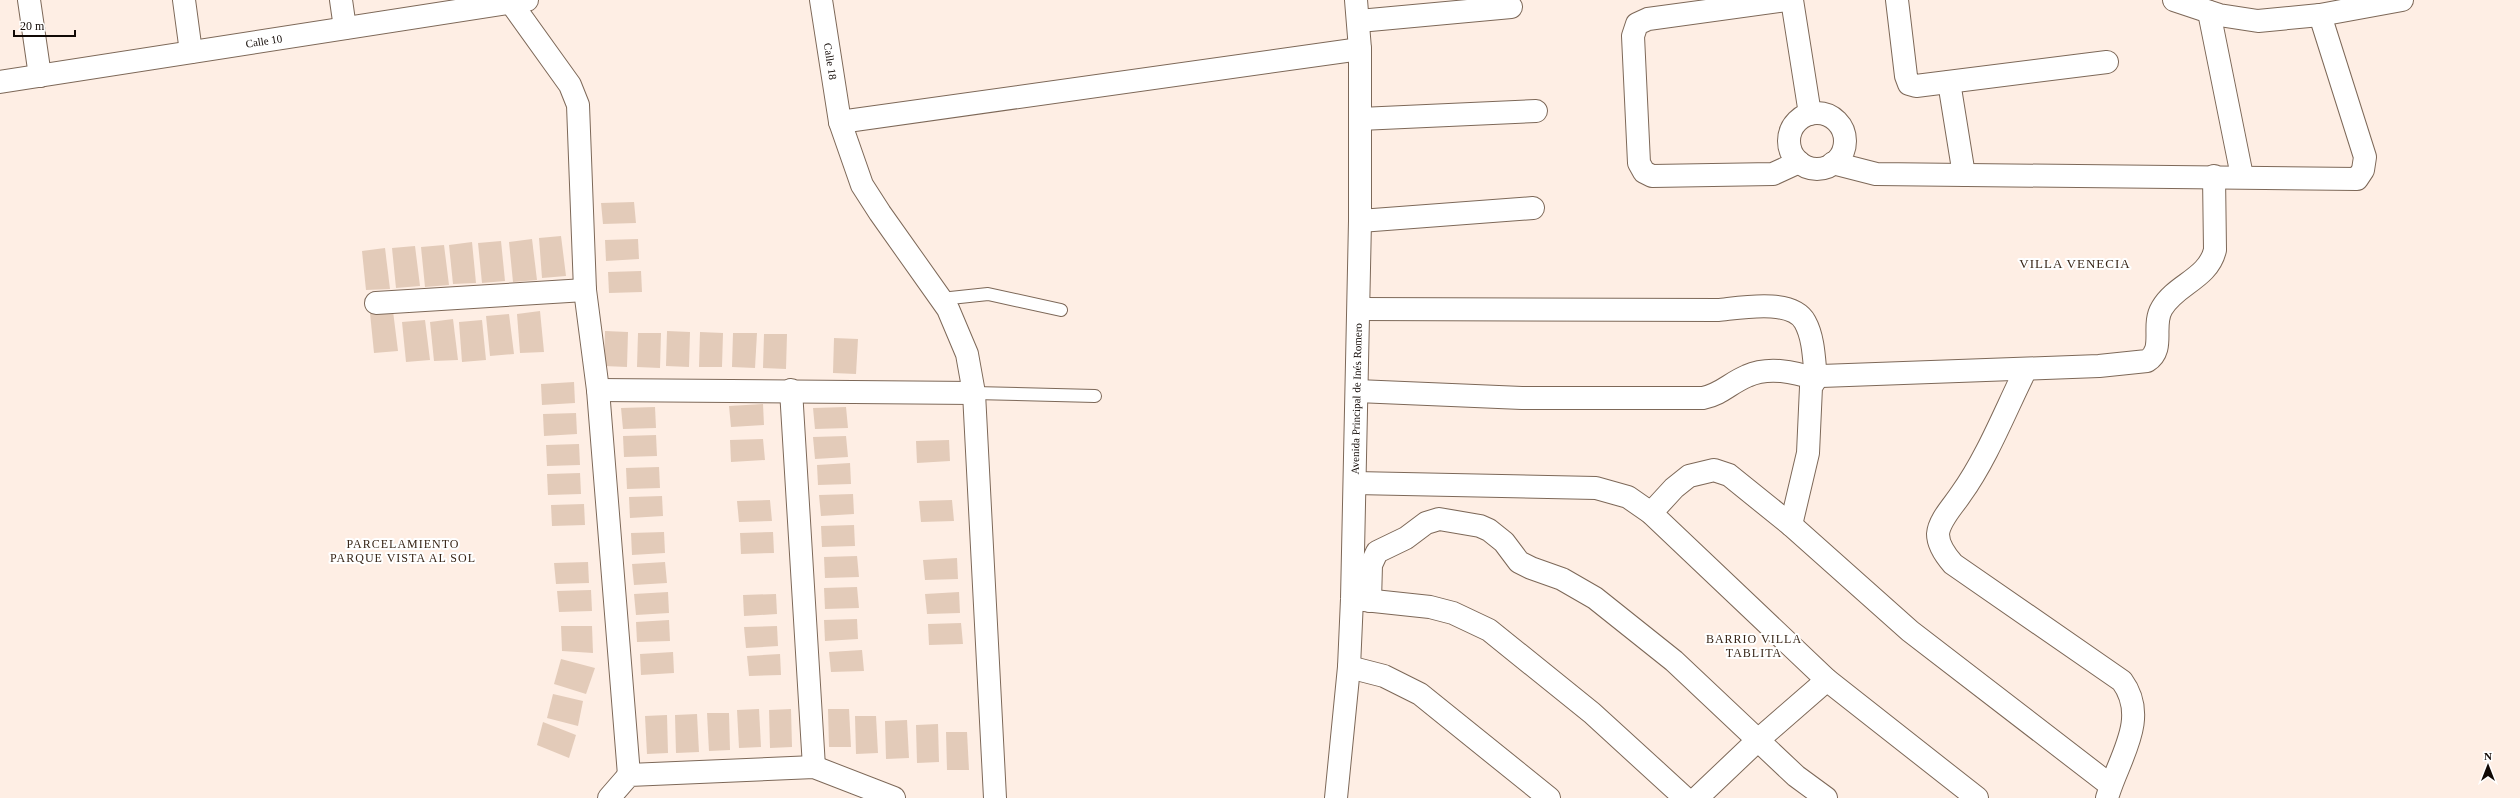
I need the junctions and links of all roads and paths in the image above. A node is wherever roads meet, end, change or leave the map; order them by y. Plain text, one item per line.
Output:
1 (29, 0) edge
2 (184, 0) edge
3 (341, 0) edge
4 (821, 0) edge
5 (1356, 0) edge
6 (1787, 0) edge
7 (1792, 0) edge
8 (1897, 0) edge
9 (2174, 0) edge
10 (2402, 0) edge
11 (515, 1) edge
12 (1511, 7) dead end
13 (2209, 12) junction
14 (2320, 16) junction
15 (1359, 21) junction
16 (345, 28) junction
17 (1360, 49) junction
18 (191, 52) junction
19 (2107, 62) dead end
20 (40, 76) junction
21 (0, 82) edge
22 (1949, 82) junction
23 (1536, 111) dead end
24 (1810, 114) junction
25 (1360, 119) junction
26 (840, 122) junction
27 (1799, 162) junction
28 (1833, 163) junction
29 (1964, 174) junction
30 (2214, 176) junction
31 (2242, 176) junction
32 (1533, 208) dead end
33 (1360, 221) junction
34 (584, 290) junction
35 (941, 300) junction
36 (376, 302) dead end
37 (1358, 309) junction
38 (1061, 310) dead end
39 (2026, 369) junction
40 (1816, 379) junction
41 (598, 390) junction
42 (791, 390) junction
43 (1356, 391) junction
44 (974, 393) junction
45 (1095, 396) dead end
46 (1354, 483) junction
47 (1651, 513) junction
48 (1791, 525) junction
49 (1361, 600) junction
50 (1349, 667) junction
51 (1827, 680) junction
52 (1758, 740) junction
53 (814, 767) junction
54 (630, 775) junction
55 (2109, 792) edge
56 (609, 798) edge
57 (894, 798) edge
58 (995, 798) edge
59 (1336, 798) edge
60 (1549, 798) edge
61 (1685, 798) edge
62 (1697, 798) edge
63 (1826, 798) edge
64 (1977, 798) edge

1 - 20 street
2 - 18 street
3 - 16 street
4 - 26 street, Calle 18
5 - 15 street, Avenida Principal de Inés Romero
6 - 27 street
7 - 24 street
8 - 22 street
9 - 13 street
10 - 14 street
11 - 16 street, Calle 10
11 - 34 street
12 - 15 street
13 - 14 street
13 - 31 street
14 - 31 street
15 - 17 street, Avenida Principal de Inés Romero
16 - 18 street, Calle 10
17 - 25 street, Avenida Principal de Inés Romero
17 - 26 street
18 - 20 street, Calle 10
19 - 22 street
20 - 21 street, Calle 10
22 - 29 street
23 - 25 street
24 - 27 street
24 - 28 street
25 - 33 street, Avenida Principal de Inés Romero
26 - 35 street, Calle 18
27 - 28 street
28 - 29 street
29 - 30 street
30 - 31 street
30 - 39 street
32 - 33 street
33 - 37 street, Avenida Principal de Inés Romero
34 - 36 street
34 - 41 street
35 - 38 lane
35 - 44 street, Calle 18
37 - 40 street
37 - 43 street, Avenida Principal de Inés Romero
39 - 40 street
39 - 55 street
40 - 43 street
40 - 48 street
41 - 42 street
41 - 54 street
42 - 44 street
42 - 53 street
43 - 46 street, Avenida Principal de Inés Romero
44 - 45 lane
44 - 58 street, Calle 18
46 - 47 street
46 - 49 street, Avenida Principal de Inés Romero
47 - 48 street
47 - 51 street
48 - 55 street
49 - 50 street, Avenida Principal de Inés Romero
49 - 52 street
49 - 61 street
50 - 59 street, Avenida Principal de Inés Romero
50 - 60 street
51 - 52 street
51 - 64 street
52 - 62 street
52 - 63 street
53 - 54 street
53 - 57 street
54 - 56 street

